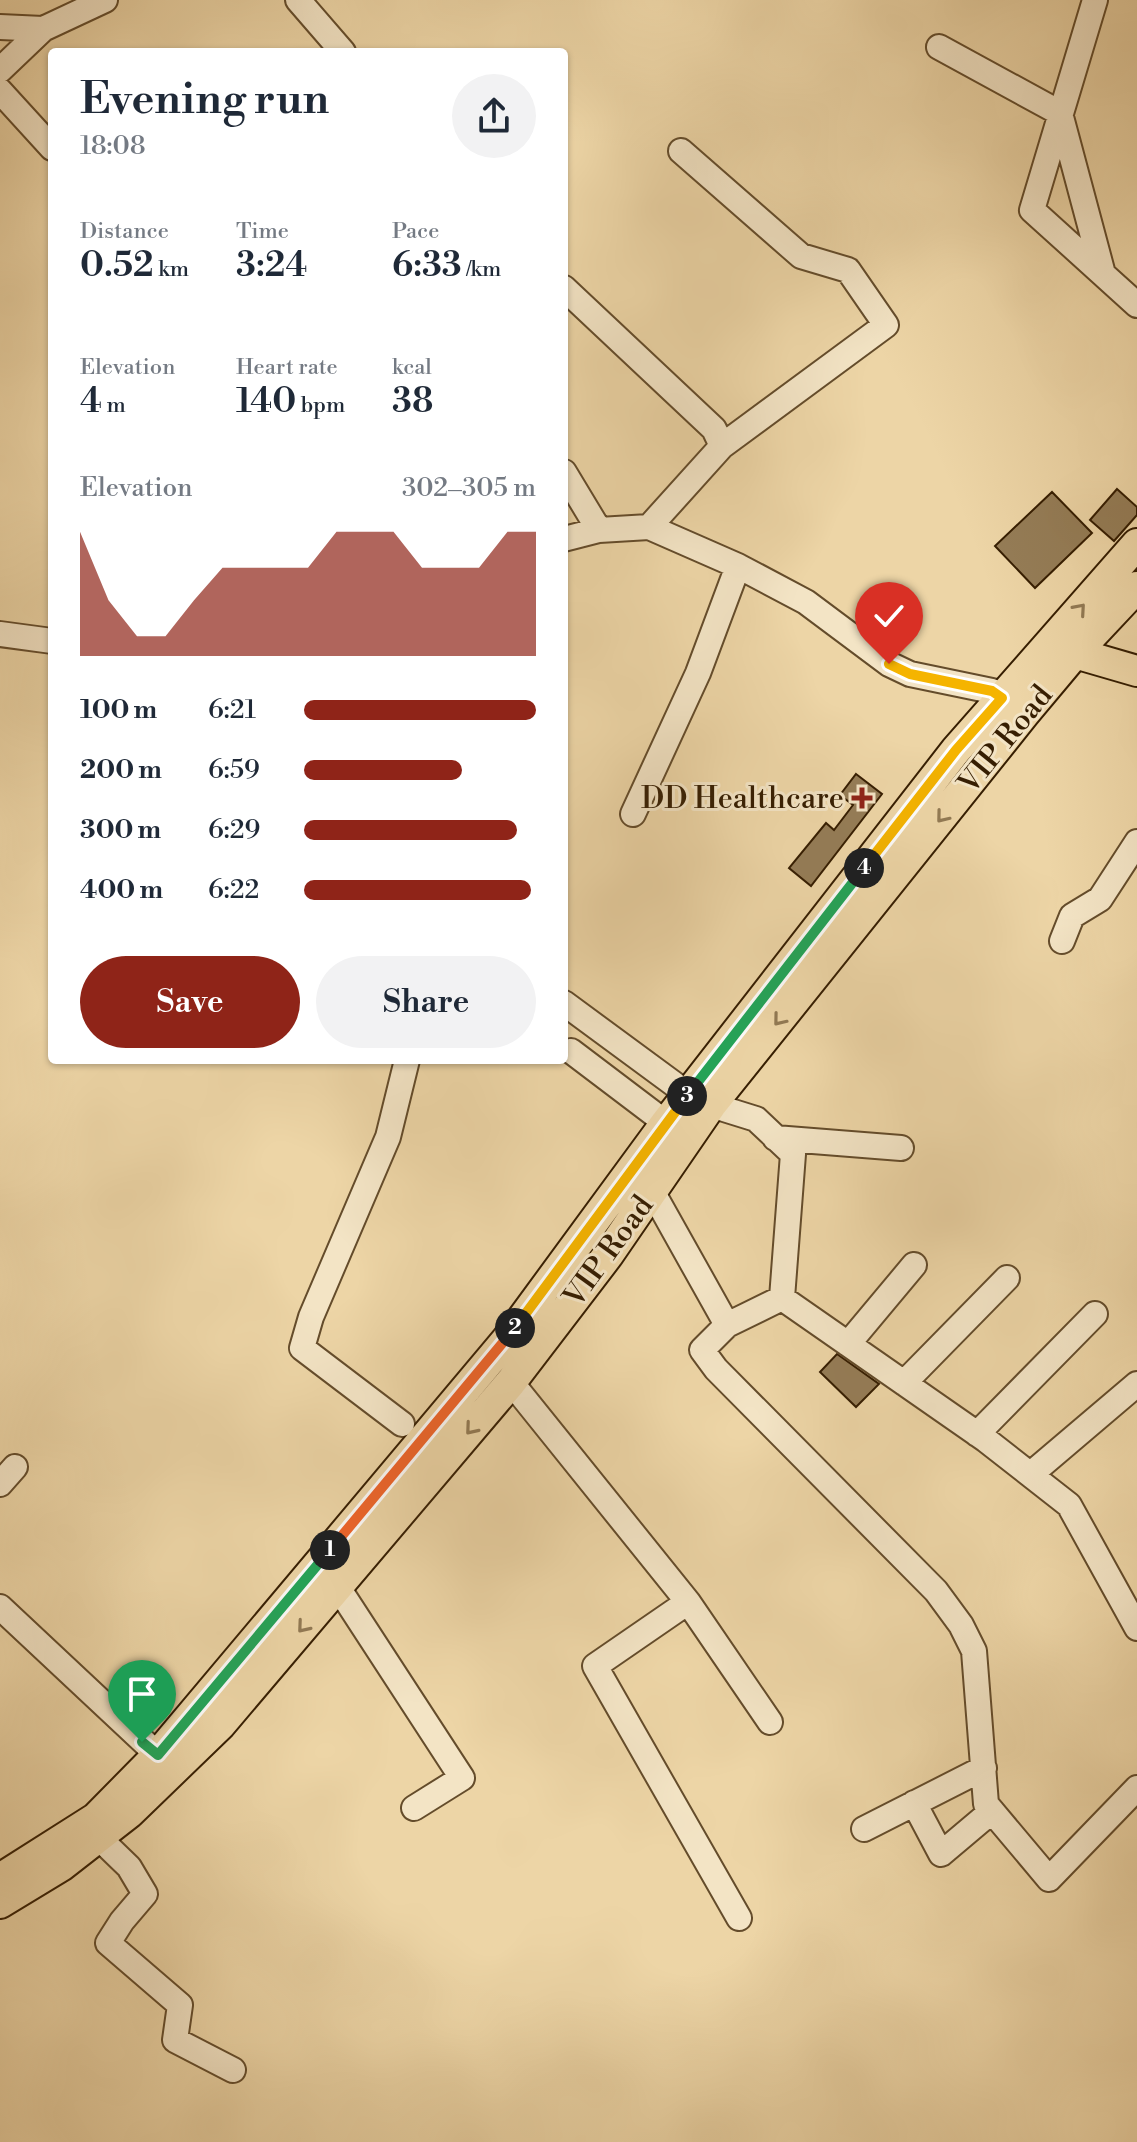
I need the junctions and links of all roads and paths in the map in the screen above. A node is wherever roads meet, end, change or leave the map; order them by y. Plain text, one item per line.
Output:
1 (105, 0) edge
2 (1095, 0) edge
3 (306, 3) edge
4 (0, 27) edge
5 (43, 29) junction
6 (939, 47) dead end
7 (340, 48) edge
8 (0, 70) edge
9 (0, 91) edge
10 (1060, 113) junction
11 (48, 144) edge
12 (681, 151) dead end
13 (1103, 274) junction
14 (568, 292) edge
15 (1137, 305) edge
16 (722, 446) junction
17 (568, 479) edge
18 (649, 527) junction
19 (599, 530) junction
20 (568, 538) edge
21 (1137, 544) edge
22 (738, 566) junction
23 (1137, 587) edge
24 (0, 634) edge
25 (48, 640) edge
26 (1065, 645) junction
27 (1137, 671) edge
28 (1013, 706) junction
29 (633, 814) dead end
30 (1137, 842) edge
31 (1062, 941) dead end
32 (568, 1006) edge
33 (571, 1051) dead end
34 (406, 1064) edge
35 (674, 1084) dead end
36 (711, 1105) junction
37 (666, 1123) junction
38 (775, 1138) junction
39 (901, 1148) dead end
40 (652, 1191) junction
41 (914, 1265) dead end
42 (1007, 1278) dead end
43 (782, 1298) junction
44 (1095, 1314) dead end
45 (727, 1325) junction
46 (848, 1344) junction
47 (511, 1382) junction
48 (904, 1383) junction
49 (1137, 1384) edge
50 (402, 1424) dead end
51 (977, 1434) junction
52 (1031, 1474) junction
53 (337, 1586) junction
54 (688, 1602) junction
55 (0, 1607) edge
56 (1137, 1628) edge
57 (770, 1722) dead end
58 (158, 1755) junction
59 (984, 1768) junction
60 (1137, 1788) edge
61 (914, 1803) junction
62 (414, 1808) dead end
63 (992, 1811) junction
64 (864, 1829) dead end
65 (98, 1837) junction
66 (0, 1879) edge
67 (0, 1903) edge
68 (739, 1918) dead end
69 (233, 2070) dead end

1 - 5 street
2 - 10 street
3 - 7 street
4 - 5 street
5 - 8 street
6 - 10 street
9 - 11 street
10 - 13 street
10 - 13 street
12 - 16 street
13 - 15 street
14 - 16 street
16 - 18 street
17 - 19 street
18 - 19 street
18 - 22 street
19 - 20 street
26 -> 21 main road, VIP Road
22 - 28 street
22 - 29 street
23 - 26 main road, VIP Road
24 - 25 street
26 - 27 main road
26 - 28 main road, VIP Road
28 -> 36 main road, VIP Road
28 - 37 main road, VIP Road
30 - 31 street
32 - 35 street
33 - 37 street
34 - 50 street
36 - 38 street
36 - 40 main road, VIP Road
37 - 58 main road, VIP Road
38 - 39 street
38 - 43 street
40 - 45 street
40 - 47 main road, VIP Road
41 - 46 street
42 - 48 street
43 - 45 street
43 - 46 street
44 - 51 street
45 - 59 street
46 - 48 street
47 -> 53 main road, VIP Road
47 - 54 street
48 - 51 street
49 - 52 street
51 - 52 street
52 - 56 street
53 - 62 street
53 -> 65 main road, VIP Road
54 - 57 street
54 - 68 street
55 - 58 street
58 - 66 main road, VIP Road
59 - 61 street
59 - 63 street
60 - 63 street
61 - 63 street
61 - 64 street
65 - 67 main road, VIP Road
65 - 69 street

